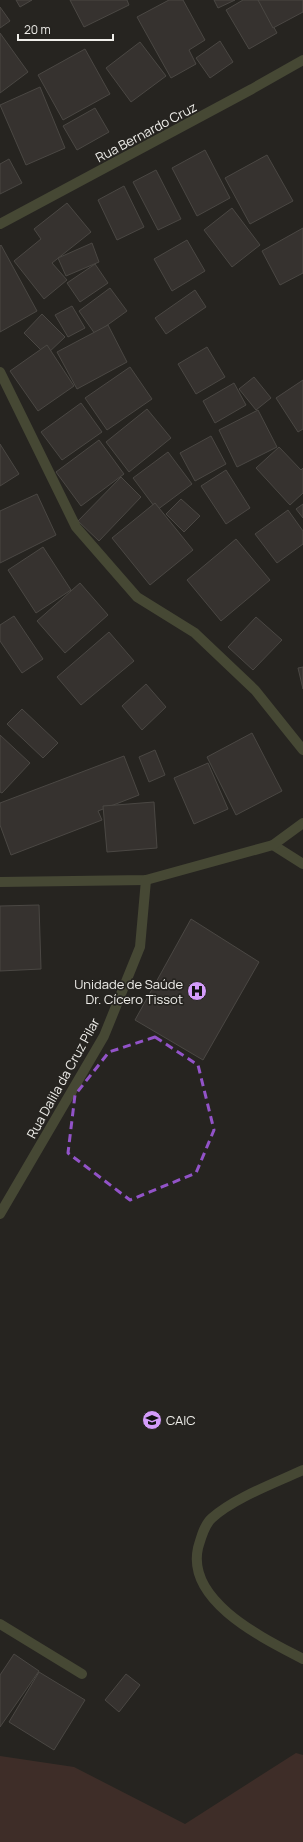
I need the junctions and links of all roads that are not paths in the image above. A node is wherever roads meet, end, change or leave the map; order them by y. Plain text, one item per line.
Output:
1 (303, 60) edge
2 (0, 224) edge
3 (0, 372) edge
4 (303, 750) edge
5 (303, 823) edge
6 (272, 845) junction
7 (303, 864) edge
8 (146, 880) junction
9 (0, 882) edge
10 (0, 1214) edge
11 (303, 1470) edge
12 (0, 1624) edge
13 (303, 1659) edge
14 (82, 1674) dead end

1 - 2 street, Rua Bernardo Cruz
3 - 4 street
5 - 6 street
6 - 7 street
6 - 8 street
8 - 9 street
8 - 10 street, Rua Dalila da Cruz Pilar
11 - 13 street
12 - 14 street

